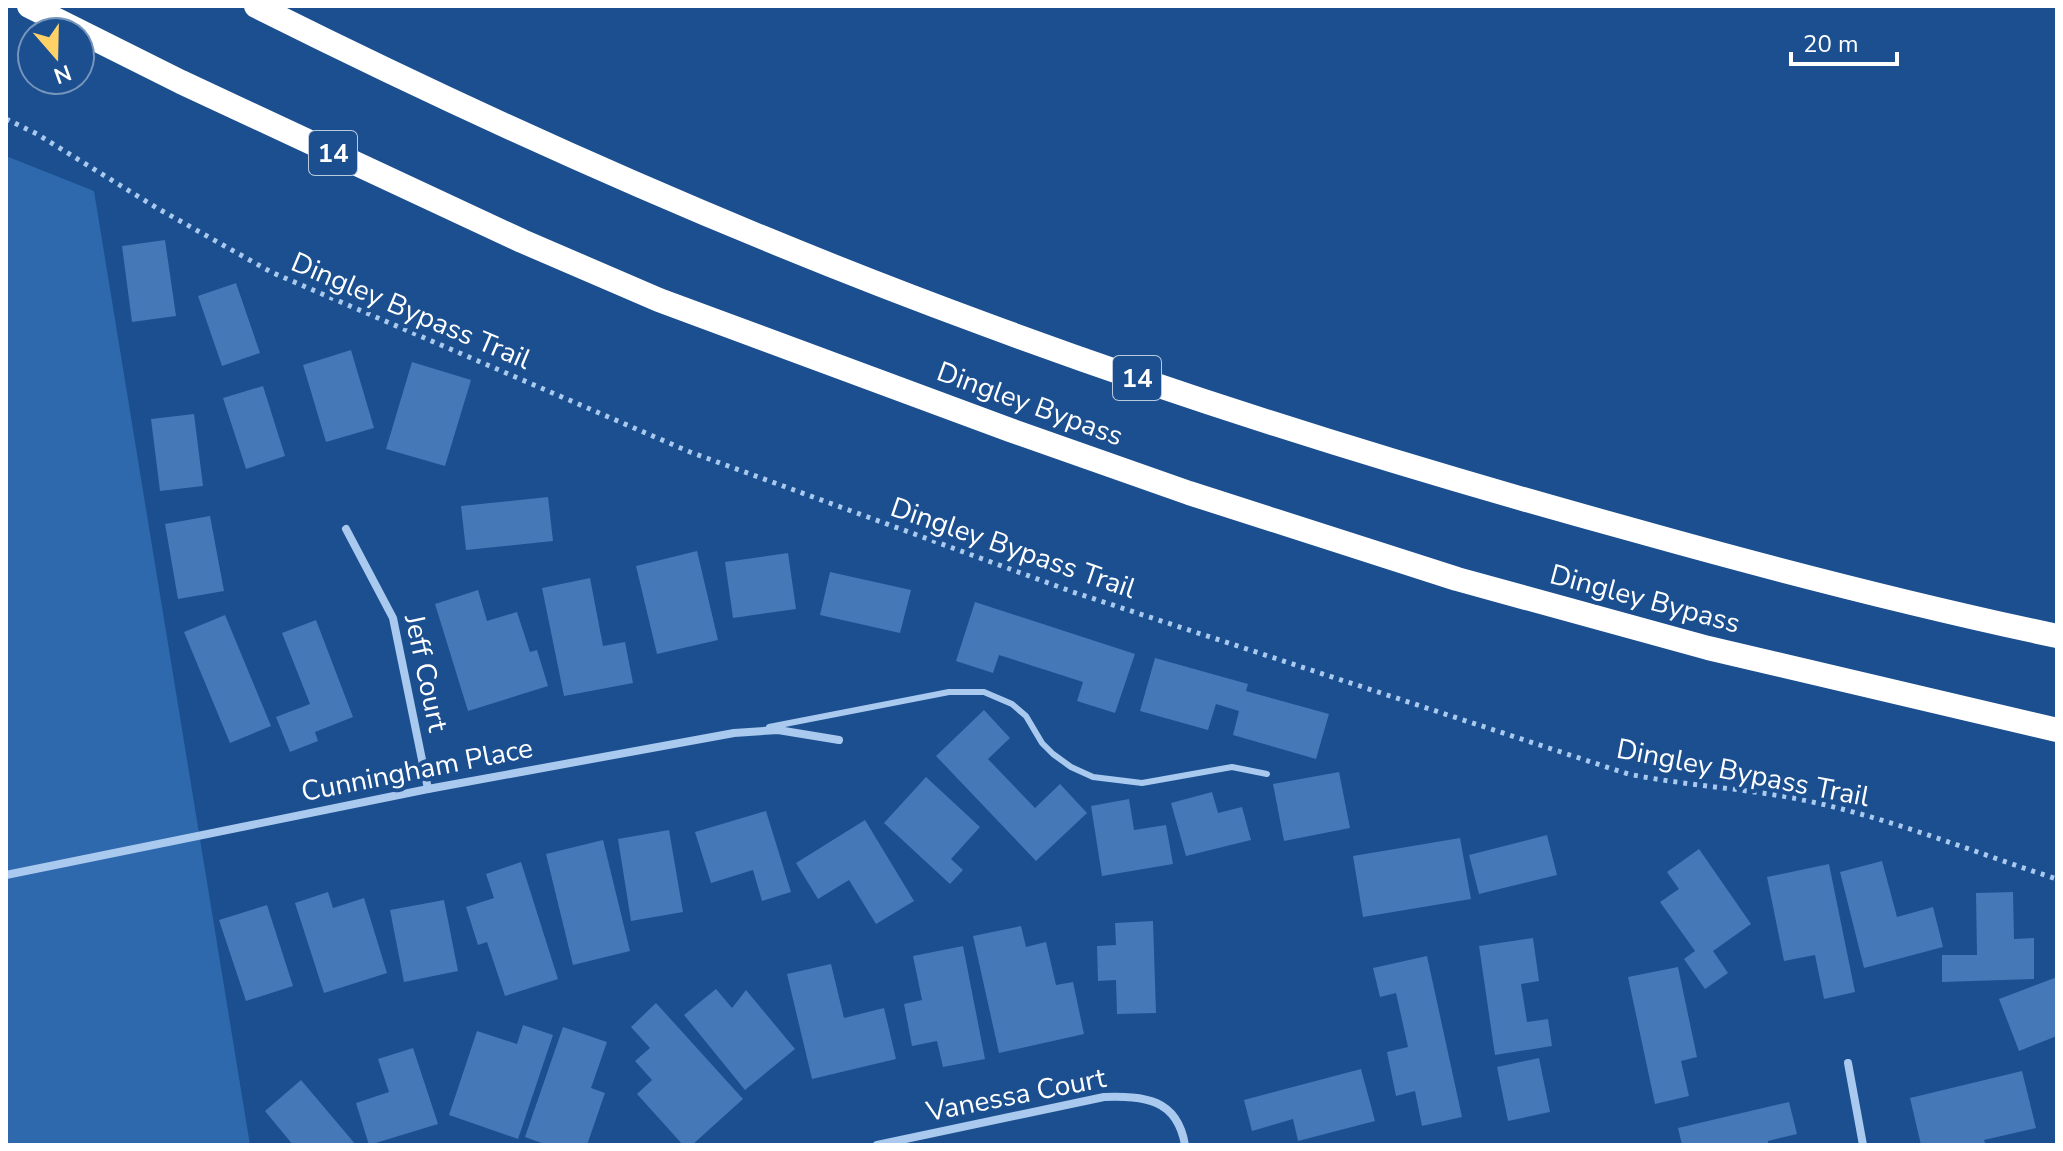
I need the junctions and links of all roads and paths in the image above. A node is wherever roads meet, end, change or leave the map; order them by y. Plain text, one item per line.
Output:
1 (29, 6) edge
2 (256, 6) edge
3 (6, 119) edge
4 (346, 529) dead end
5 (2057, 636) edge
6 (753, 730) junction
7 (2057, 730) edge
8 (839, 740) dead end
9 (1267, 774) dead end
10 (428, 789) junction
11 (6, 875) edge
12 (2057, 879) edge
13 (1848, 1063) dead end
14 (877, 1145) edge
15 (1185, 1145) edge
16 (1863, 1145) edge

1 - 7 highway, Dingley Bypass / 14
2 - 5 highway, 14
3 - 12 path, Dingley Bypass Trail
4 - 10 street, Jeff Court
6 - 8 street, Cunningham Place
6 - 9 lane
6 - 10 street, Cunningham Place
10 - 11 street, Cunningham Place
13 - 16 street
14 - 15 street, Vanessa Court

